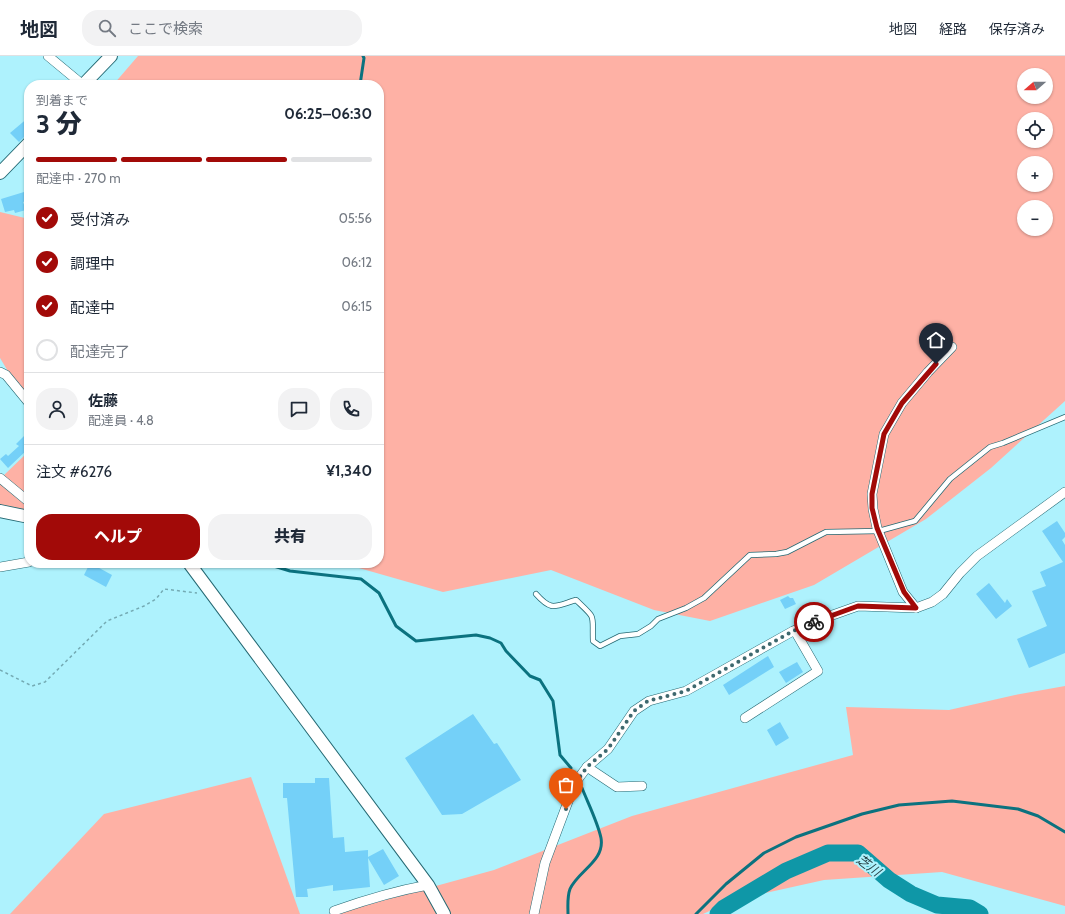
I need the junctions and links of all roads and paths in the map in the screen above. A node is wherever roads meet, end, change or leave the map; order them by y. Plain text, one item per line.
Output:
1 (48, 56) edge
2 (111, 56) edge
3 (77, 80) edge
4 (88, 80) edge
5 (24, 148) edge
6 (0, 173) edge
7 (952, 347) dead end
8 (0, 372) edge
9 (24, 397) edge
10 (1065, 417) edge
11 (0, 478) edge
12 (1065, 492) edge
13 (24, 498) edge
14 (0, 511) edge
15 (24, 516) edge
16 (878, 530) junction
17 (24, 563) edge
18 (0, 567) edge
19 (193, 568) edge
20 (211, 594) junction
21 (536, 594) dead end
22 (916, 608) junction
23 (795, 631) junction
24 (0, 670) edge
25 (745, 718) dead end
26 (587, 767) junction
27 (642, 786) dead end
28 (428, 885) junction
29 (334, 911) dead end
30 (444, 914) edge
31 (534, 914) edge

1 - 3 street
2 - 4 street
5 - 6 street
7 - 16 street
8 - 9 street
10 - 16 lane
11 - 13 street
12 - 22 street
14 - 15 street
16 - 21 lane
16 - 22 street
17 - 18 street
19 - 20 street
20 - 24 path
20 - 28 street
22 - 23 street
23 - 25 street
23 - 26 street
26 - 27 street
26 - 31 street
28 - 29 street
28 - 30 street

